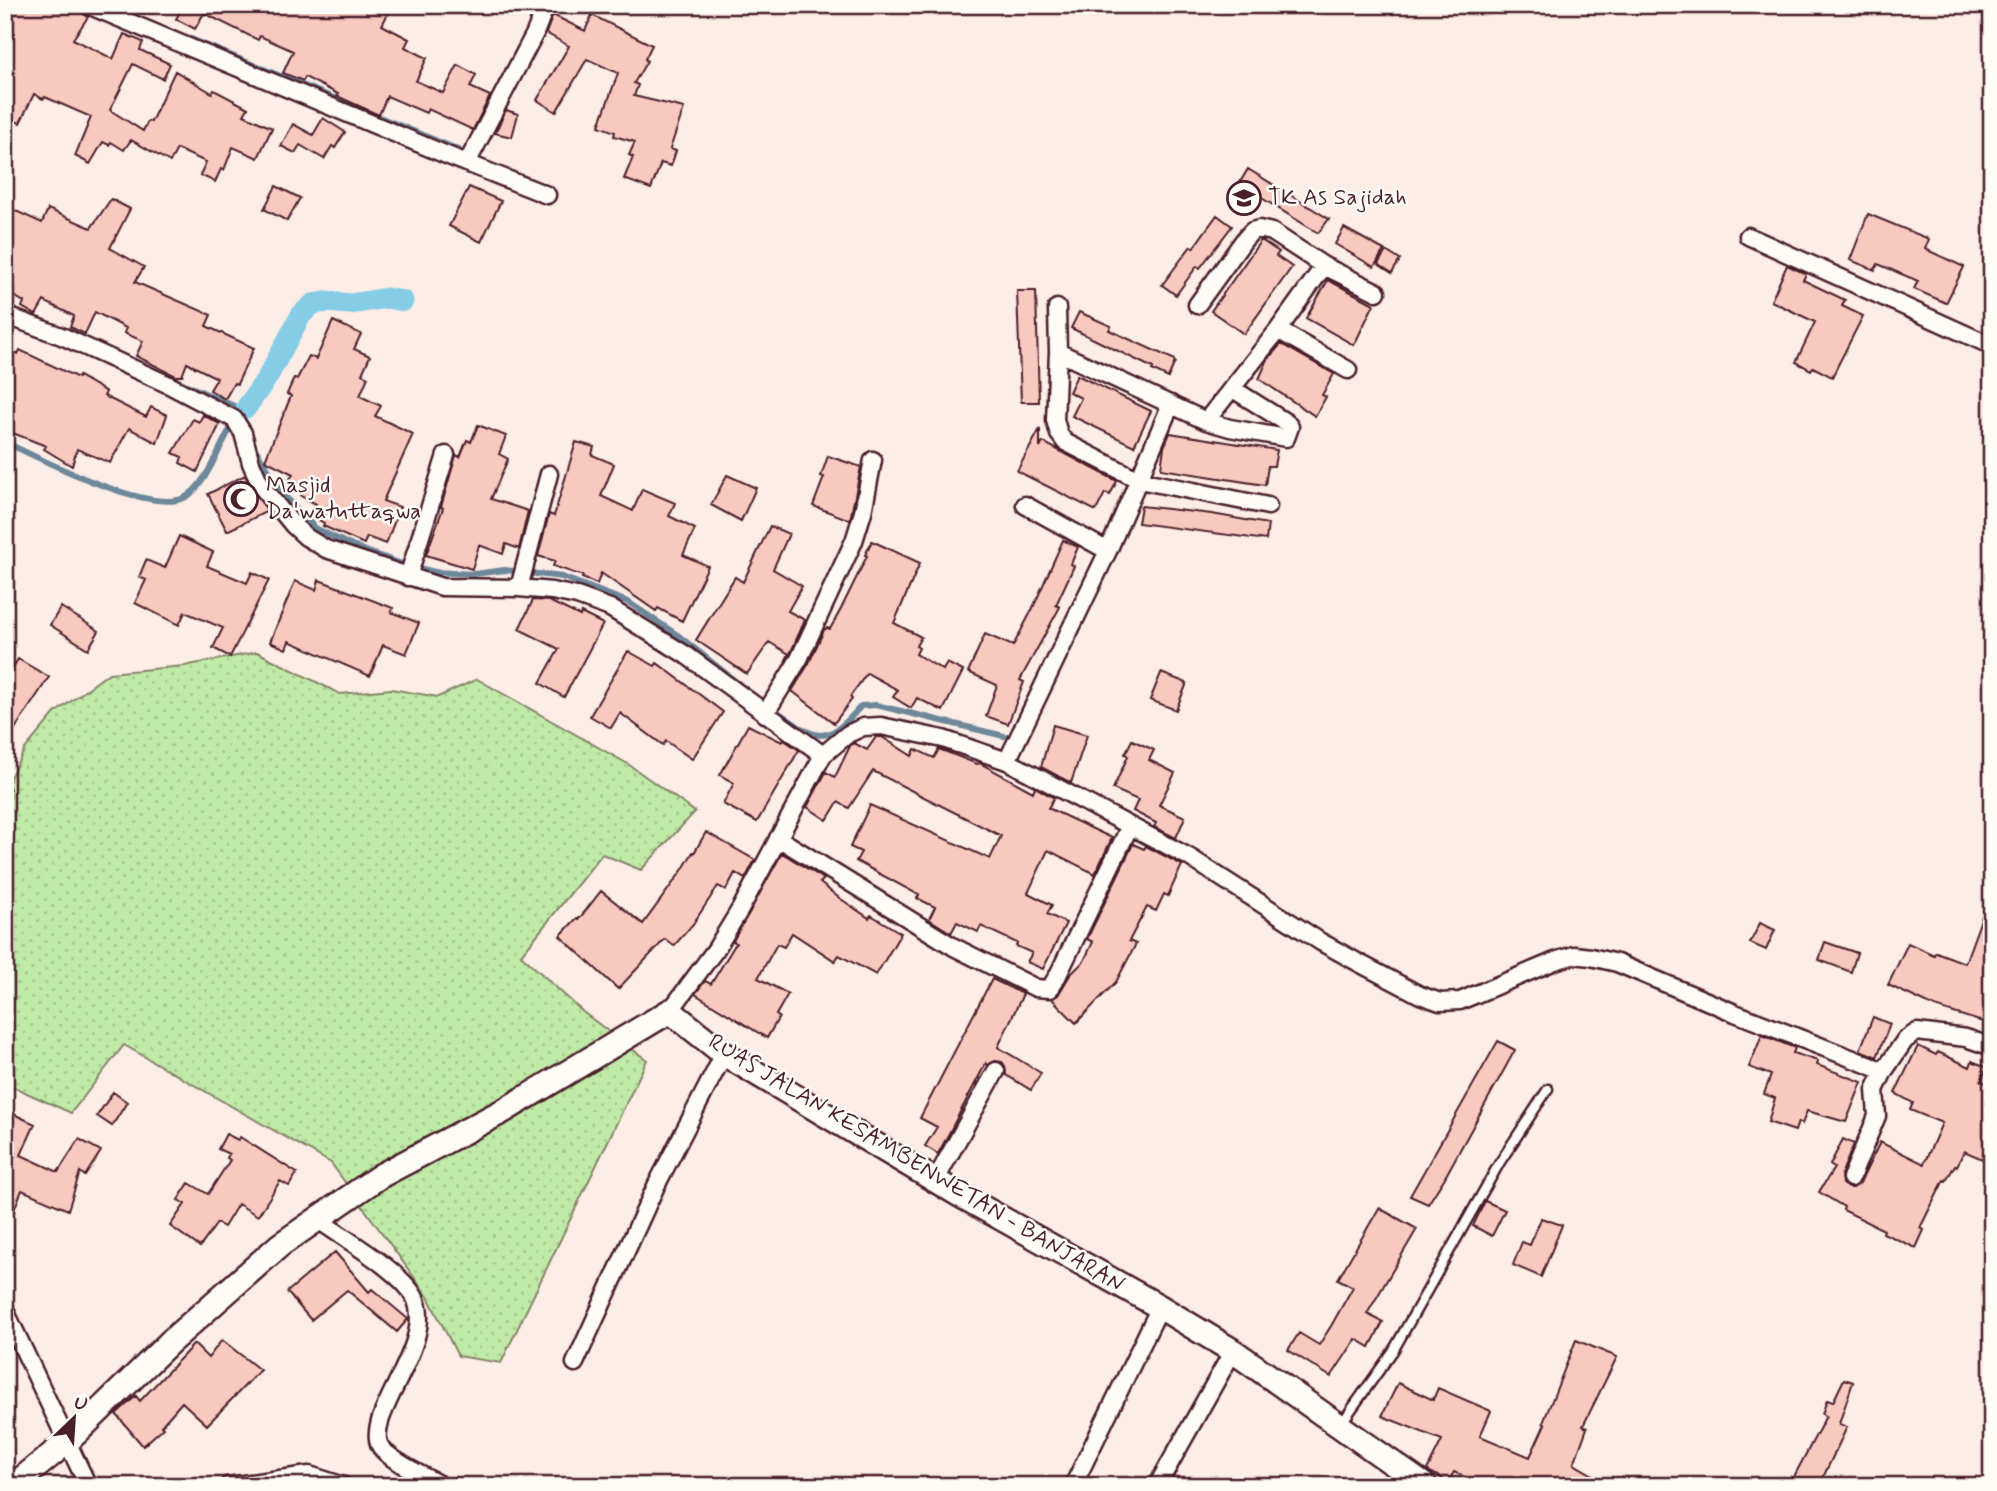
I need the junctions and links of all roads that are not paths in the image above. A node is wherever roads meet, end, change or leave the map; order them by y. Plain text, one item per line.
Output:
1 (88, 5) edge
2 (546, 5) edge
3 (467, 163) junction
4 (547, 195) dead end
5 (1748, 236) dead end
6 (1324, 266) junction
7 (1377, 292) dead end
8 (1197, 305) dead end
9 (1057, 308) dead end
10 (5, 315) edge
11 (1278, 330) junction
12 (1992, 346) edge
13 (1058, 352) junction
14 (1348, 370) dead end
15 (1233, 389) junction
16 (1171, 404) junction
17 (1206, 421) junction
18 (446, 455) dead end
19 (873, 460) dead end
20 (549, 474) dead end
21 (1139, 480) junction
22 (1025, 505) dead end
23 (1268, 506) dead end
24 (1108, 551) junction
25 (408, 577) junction
26 (519, 588) junction
27 (765, 714) junction
28 (823, 755) junction
29 (1007, 761) junction
30 (1130, 825) junction
31 (778, 838) junction
32 (670, 1011) junction
33 (1992, 1047) edge
34 (724, 1054) junction
35 (996, 1070) dead end
36 (1884, 1071) junction
37 (1548, 1089) dead end
38 (1851, 1178) dead end
39 (935, 1181) junction
40 (317, 1219) junction
41 (1160, 1307) junction
42 (5, 1310) edge
43 (1233, 1352) junction
44 (575, 1363) dead end
45 (1340, 1426) junction
46 (66, 1443) junction
47 (13, 1486) edge
48 (88, 1486) edge
49 (228, 1486) edge
50 (344, 1486) edge
51 (442, 1486) edge
52 (1073, 1486) edge
53 (1157, 1486) edge
54 (1425, 1486) edge

1 - 3 street
2 - 3 street
3 - 4 street
5 - 12 street
6 - 7 street
6 - 8 street
6 - 11 street
9 - 13 street
10 - 25 street
11 - 14 street
11 - 15 street
13 - 16 street
13 - 21 street
15 - 17 street
15 - 17 street
16 - 17 street
16 - 21 street
18 - 25 street
19 - 27 street
20 - 26 street
21 - 23 street
21 - 24 street
22 - 24 street
24 - 29 street
25 - 26 street
26 - 27 street
27 - 28 street
28 - 29 street
28 - 31 street
29 - 30 street
30 - 31 street
30 - 36 street
31 - 32 street
32 - 34 main road, RUAS JALAN KESAMBENWETAN - BANJARAN
32 - 40 main road
33 - 36 street
34 - 39 main road, RUAS JALAN KESAMBENWETAN - BANJARAN
34 - 44 street
35 - 39 street
36 - 38 street
37 - 45 lane
39 - 41 main road, RUAS JALAN KESAMBENWETAN - BANJARAN
40 - 46 main road
40 - 51 street
41 - 43 main road, RUAS JALAN KESAMBENWETAN - BANJARAN
41 - 52 street
42 - 46 street
43 - 45 main road, RUAS JALAN KESAMBENWETAN - BANJARAN
43 - 53 street
45 - 54 main road, RUAS JALAN KESAMBENWETAN - BANJARAN
46 - 47 main road
46 - 48 street
49 - 50 street

